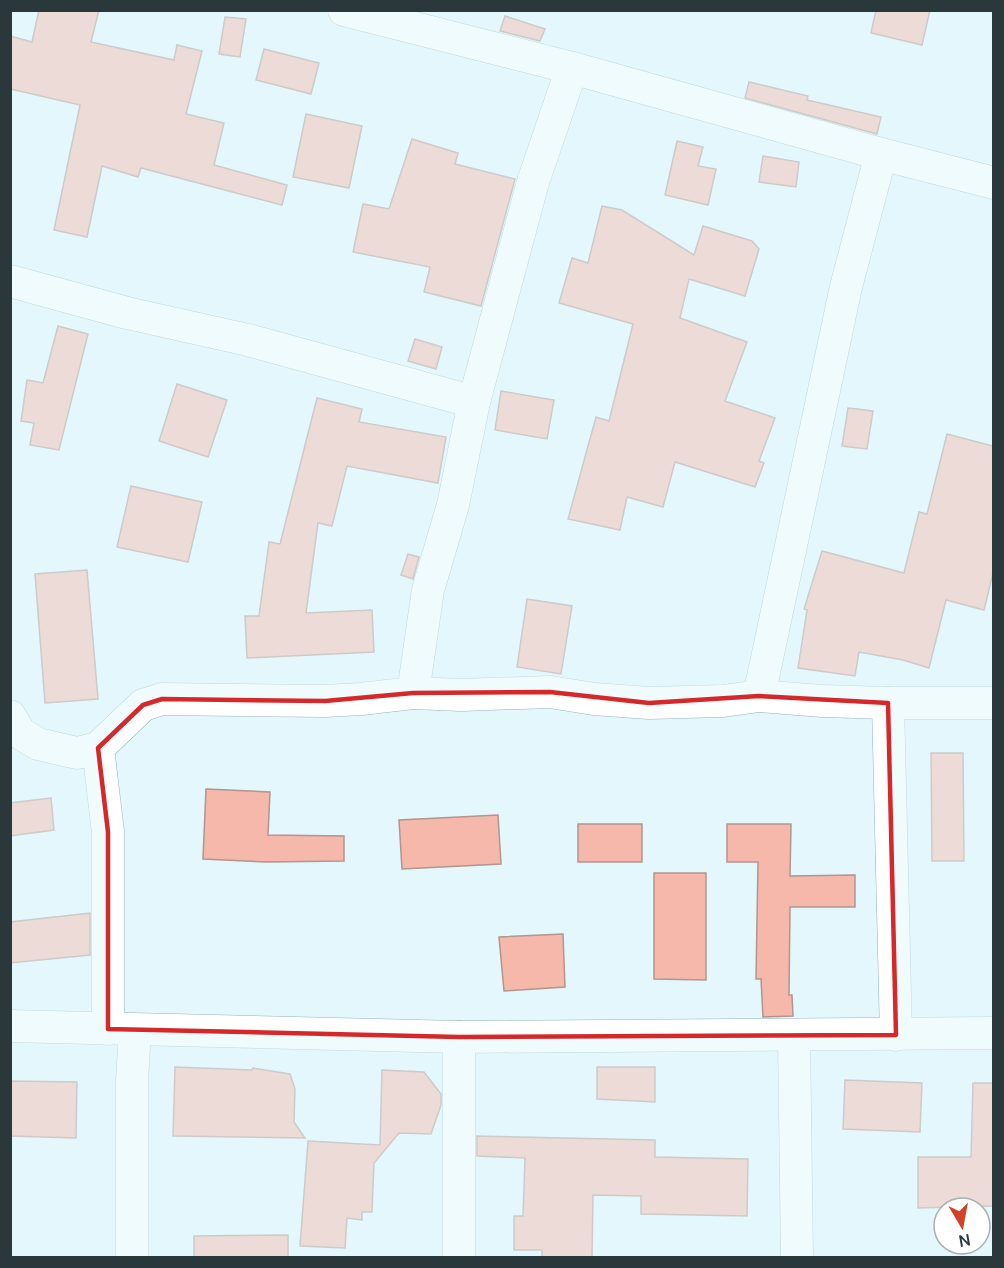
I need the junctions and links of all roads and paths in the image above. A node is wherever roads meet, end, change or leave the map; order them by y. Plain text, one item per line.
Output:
1 (344, 10) edge
2 (572, 68) junction
3 (881, 154) junction
4 (993, 183) edge
5 (10, 281) edge
6 (474, 402) junction
7 (413, 693) junction
8 (759, 696) junction
9 (888, 703) junction
10 (993, 703) edge
11 (10, 716) edge
12 (98, 748) junction
13 (10, 1026) edge
14 (122, 1029) junction
15 (993, 1033) edge
16 (896, 1035) junction
17 (794, 1036) junction
18 (459, 1037) junction
19 (132, 1257) edge
20 (459, 1257) edge
21 (797, 1257) edge

1 - 2 street
2 - 3 street
2 - 6 street
3 - 4 street
3 - 8 street
5 - 6 street
6 - 7 street
7 - 8 street
7 - 12 street
8 - 9 street
9 - 10 street
9 - 16 street
11 - 12 street
12 - 14 street
13 - 14 street
14 - 18 street
14 - 19 street
15 - 16 street
16 - 17 street
17 - 18 street
17 - 21 street
18 - 20 street

